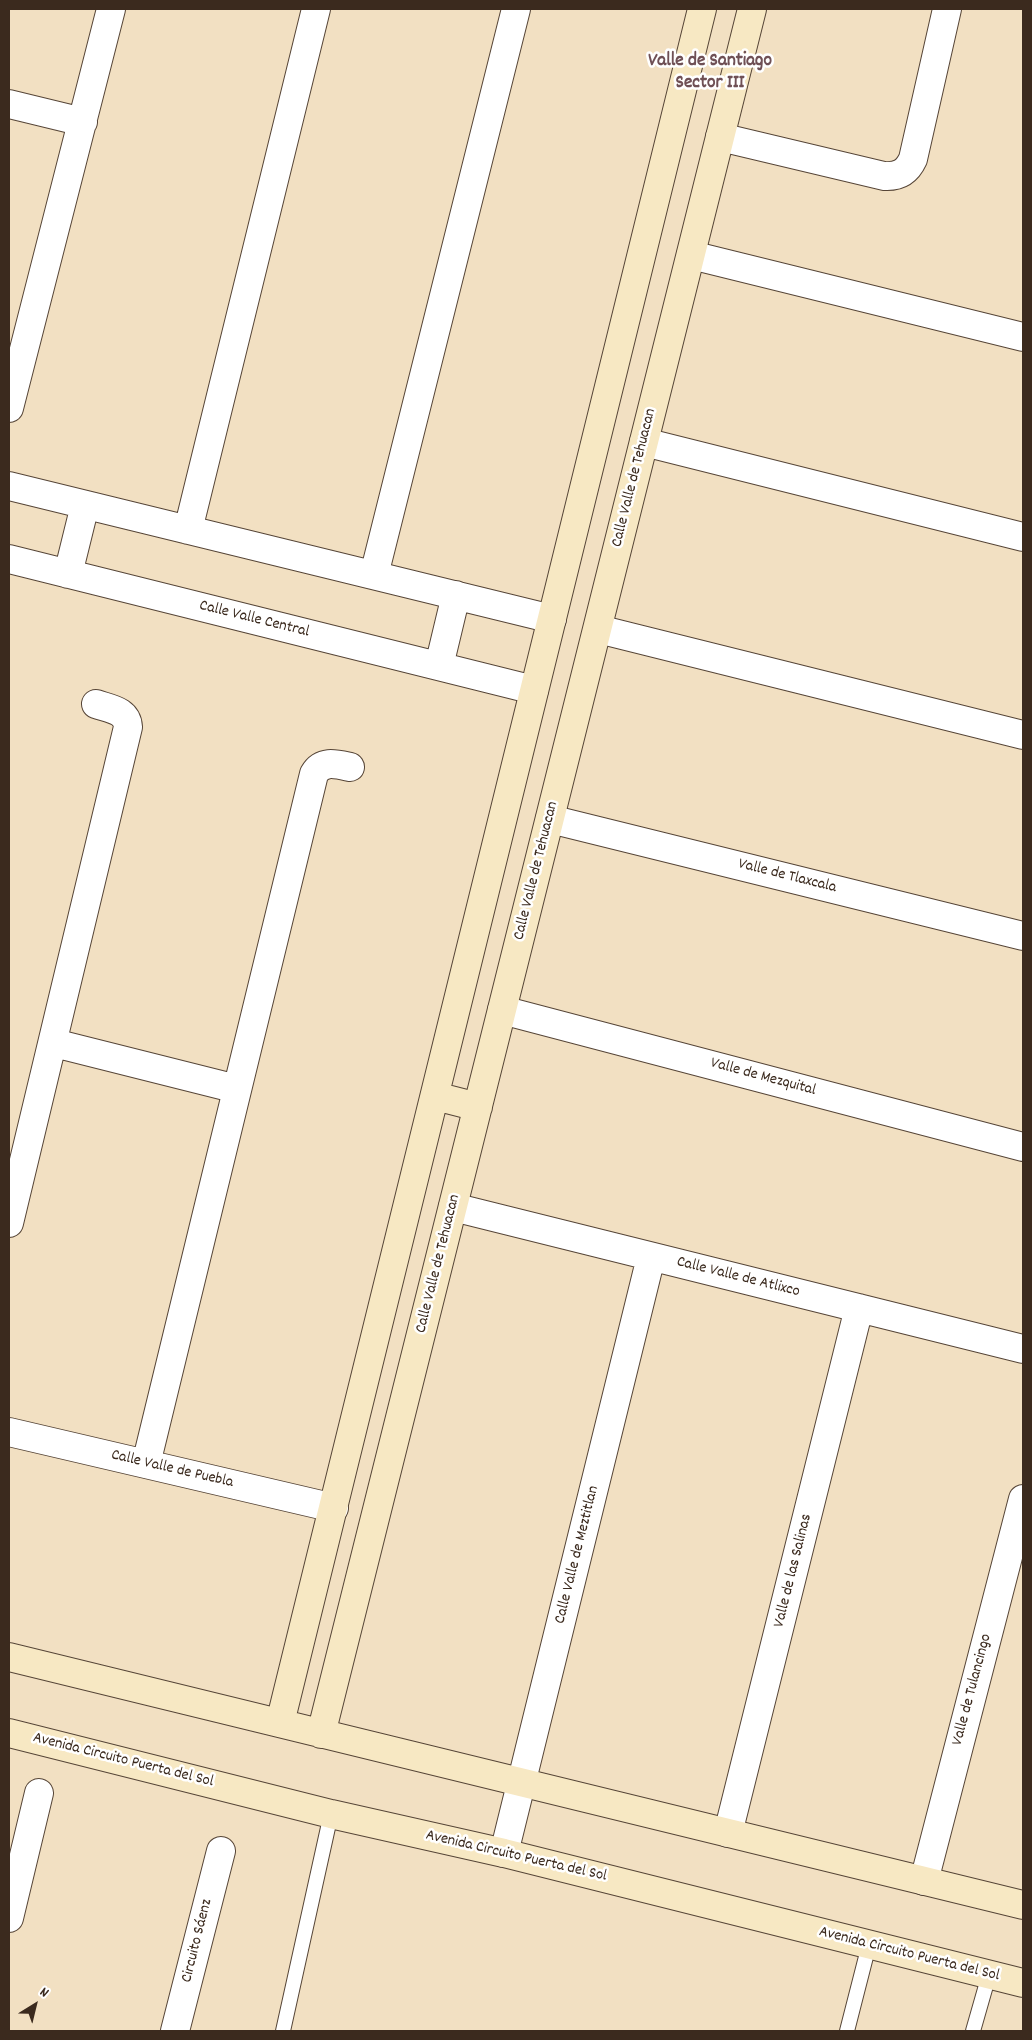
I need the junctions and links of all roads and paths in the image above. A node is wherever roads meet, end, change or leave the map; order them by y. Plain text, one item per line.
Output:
1 (111, 9) edge
2 (316, 9) edge
3 (516, 9) edge
4 (702, 9) edge
5 (752, 9) edge
6 (947, 9) edge
7 (9, 104) edge
8 (83, 122) junction
9 (720, 137) junction
10 (691, 255) junction
11 (1023, 337) edge
12 (9, 408) edge
13 (644, 442) junction
14 (9, 486) edge
15 (85, 505) junction
16 (188, 530) junction
17 (1023, 537) edge
18 (9, 559) edge
19 (68, 574) junction
20 (374, 576) junction
21 (456, 595) junction
22 (552, 619) junction
23 (598, 629) junction
24 (439, 666) junction
25 (534, 690) junction
26 (96, 704) dead end
27 (1023, 735) edge
28 (350, 767) dead end
29 (550, 819) junction
30 (1023, 936) edge
31 (502, 1010) junction
32 (54, 1043) junction
33 (237, 1088) junction
34 (435, 1096) junction
35 (478, 1107) junction
36 (1023, 1146) edge
37 (453, 1207) junction
38 (9, 1223) edge
39 (651, 1257) junction
40 (859, 1308) junction
41 (1023, 1349) edge
42 (9, 1432) edge
43 (146, 1464) junction
44 (1023, 1499) edge
45 (334, 1508) junction
46 (9, 1657) edge
47 (280, 1724) junction
48 (9, 1733) edge
49 (322, 1734) junction
50 (521, 1782) junction
51 (39, 1793) dead end
52 (331, 1814) junction
53 (728, 1833) junction
54 (221, 1851) dead end
55 (17, 1853) edge
56 (504, 1853) junction
57 (924, 1881) junction
58 (1023, 1905) edge
59 (9, 1918) edge
60 (869, 1945) junction
61 (989, 1975) junction
62 (1023, 1983) edge
63 (175, 2031) edge
64 (282, 2031) edge
65 (847, 2031) edge
66 (973, 2031) edge

1 - 8 street
2 - 16 street
3 - 20 street
4 - 22 street
5 - 9 street, Calle Valle de Tehuacan
6 - 9 street
7 - 8 street
8 - 12 street
9 - 10 street, Calle Valle de Tehuacan
10 - 11 street
10 - 13 street, Calle Valle de Tehuacan
13 - 17 street
13 - 23 street, Calle Valle de Tehuacan
14 - 15 street
15 - 16 street
15 - 19 street
16 - 20 street
18 - 19 street, Calle Valle Central
19 - 24 street, Calle Valle Central
20 - 21 street
21 - 22 street
21 - 24 street
22 - 25 street
23 - 27 street
23 - 29 street, Calle Valle de Tehuacan
24 - 25 street, Calle Valle Central
25 - 34 street
26 - 32 street
28 - 33 street
29 - 30 street, Valle de Tlaxcala
29 - 31 street, Calle Valle de Tehuacan
31 - 35 street, Calle Valle de Tehuacan
31 - 36 street, Valle de Mezquital
32 - 33 street
32 - 38 street
33 - 43 street
34 - 35 street
34 - 45 street
35 - 37 street, Calle Valle de Tehuacan
37 - 39 street, Calle Valle de Atlixco
37 - 49 street, Calle Valle de Tehuacan
39 - 40 street, Calle Valle de Atlixco
39 - 50 street, Calle Valle de Meztitlan
40 - 41 street, Calle Valle de Atlixco
40 - 53 street, Valle de las Salinas
42 - 43 street, Calle Valle de Puebla
43 - 45 street, Calle Valle de Puebla
44 - 57 street, Valle de Tulancingo
45 - 47 street
46 - 47 street
47 - 49 street
48 - 52 street, Avenida Circuito Puerta del Sol
49 - 50 street
50 - 53 street
50 - 56 street, Calle Valle de Meztitlan
51 - 55 street
52 - 56 street, Avenida Circuito Puerta del Sol
52 - 64 lane
53 - 57 street
54 - 63 street, Circuito Sáenz
55 - 59 street
56 - 60 street, Avenida Circuito Puerta del Sol
57 - 58 street
60 - 61 street, Avenida Circuito Puerta del Sol
60 - 65 lane
61 - 62 street, Avenida Circuito Puerta del Sol
61 - 66 lane

